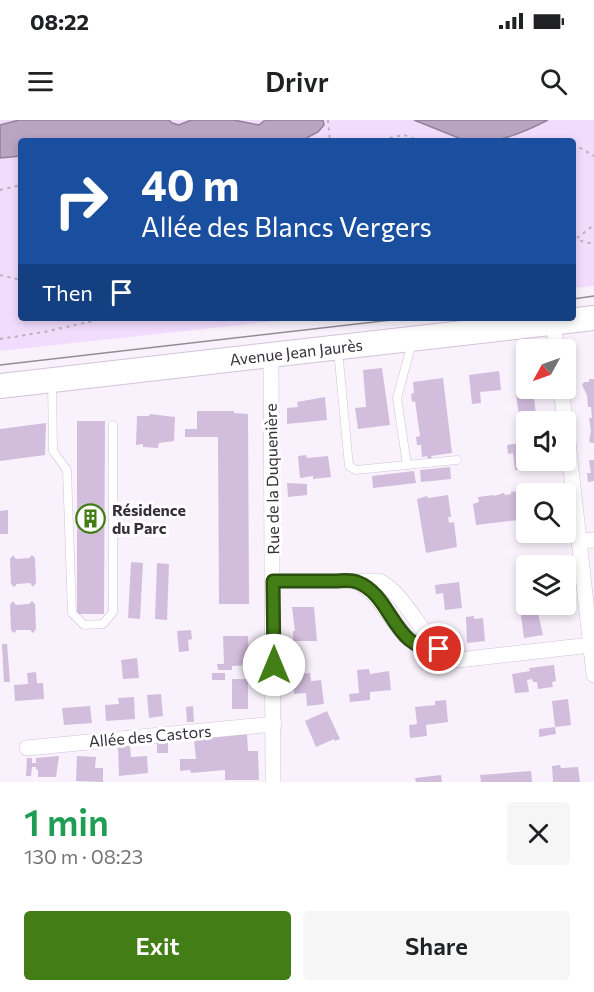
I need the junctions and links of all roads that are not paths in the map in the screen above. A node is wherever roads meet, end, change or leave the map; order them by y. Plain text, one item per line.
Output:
1 (594, 318) edge
2 (576, 320) edge
3 (569, 321) edge
4 (553, 323) junction
5 (413, 339) junction
6 (555, 339) edge
7 (338, 348) junction
8 (271, 356) junction
9 (52, 380) junction
10 (0, 386) edge
11 (113, 425) dead end
12 (457, 459) dead end
13 (407, 465) junction
14 (571, 471) edge
15 (586, 541) edge
16 (273, 581) junction
17 (591, 645) junction
18 (594, 675) edge
19 (274, 724) junction
20 (27, 748) dead end
21 (273, 782) edge

1 - 2 main road, Avenue Jean Jaurès
3 - 4 main road, Avenue Jean Jaurès
4 - 5 main road, Avenue Jean Jaurès
4 - 6 street
5 - 7 main road, Avenue Jean Jaurès
5 - 13 lane
7 - 8 main road, Avenue Jean Jaurès
7 - 13 lane
8 - 9 main road, Avenue Jean Jaurès
8 - 16 street, Rue de la Duquenière
9 - 10 main road, Avenue Jean Jaurès
9 - 11 lane
12 - 13 lane
14 - 15 street
15 - 17 street
16 - 17 street
16 - 19 street, Rue de la Duquenière
17 - 18 street
19 - 20 street, Allée des Castors
19 - 21 street, Rue de la Duquenière

